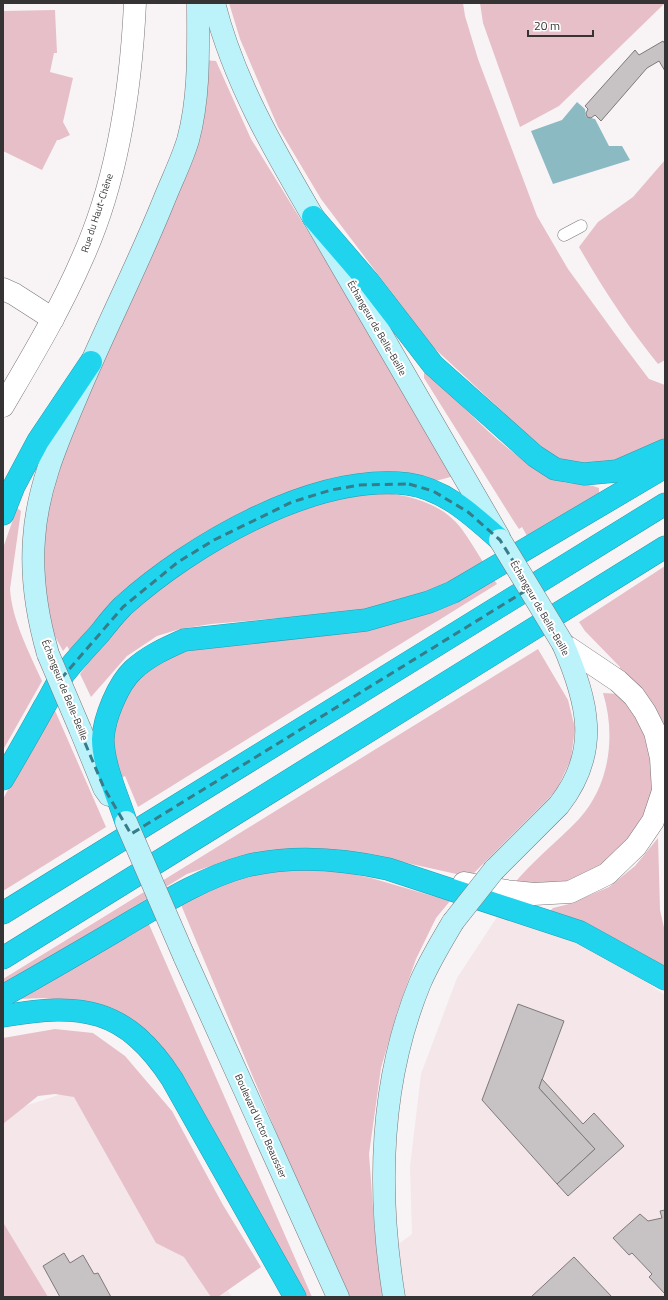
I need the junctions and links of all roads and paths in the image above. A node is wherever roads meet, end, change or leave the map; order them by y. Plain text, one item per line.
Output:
1 (136, 3) edge
2 (198, 3) edge
3 (214, 3) edge
4 (313, 217) junction
5 (581, 226) dead end
6 (564, 235) dead end
7 (3, 289) edge
8 (53, 319) junction
9 (91, 362) junction
10 (3, 406) edge
11 (665, 450) edge
12 (665, 467) edge
13 (665, 504) edge
14 (3, 514) edge
15 (500, 540) junction
16 (665, 547) edge
17 (563, 644) junction
18 (3, 779) edge
19 (108, 785) junction
20 (664, 798) edge
21 (126, 822) joint
22 (388, 869) junction
23 (3, 913) edge
24 (3, 958) edge
25 (665, 979) edge
26 (3, 996) edge
27 (3, 1016) edge
28 (295, 1297) edge
29 (338, 1297) edge
30 (394, 1297) edge

1 - 8 street, Rue du Haut-Chêne
2 - 9 street, Échangeur de Belle-Beille
3 - 4 street, Échangeur de Belle-Beille
4 - 11 highway
4 - 15 street, Échangeur de Belle-Beille
5 - 6 lane
7 - 8 street
8 - 10 street, Rue du Haut-Chêne
9 - 14 highway
9 - 19 street, Échangeur de Belle-Beille, bridge
12 - 19 highway
13 - 23 highway
15 - 17 street, Échangeur de Belle-Beille, bridge
15 - 18 highway
16 - 24 highway
17 - 20 street
17 - 30 street, Échangeur de Belle-Beille, bridge
19 - 21 highway
20 - 22 street
21 - 29 street, Boulevard Victor Beaussier, bridge
22 - 25 highway
22 - 26 highway
27 - 28 highway

